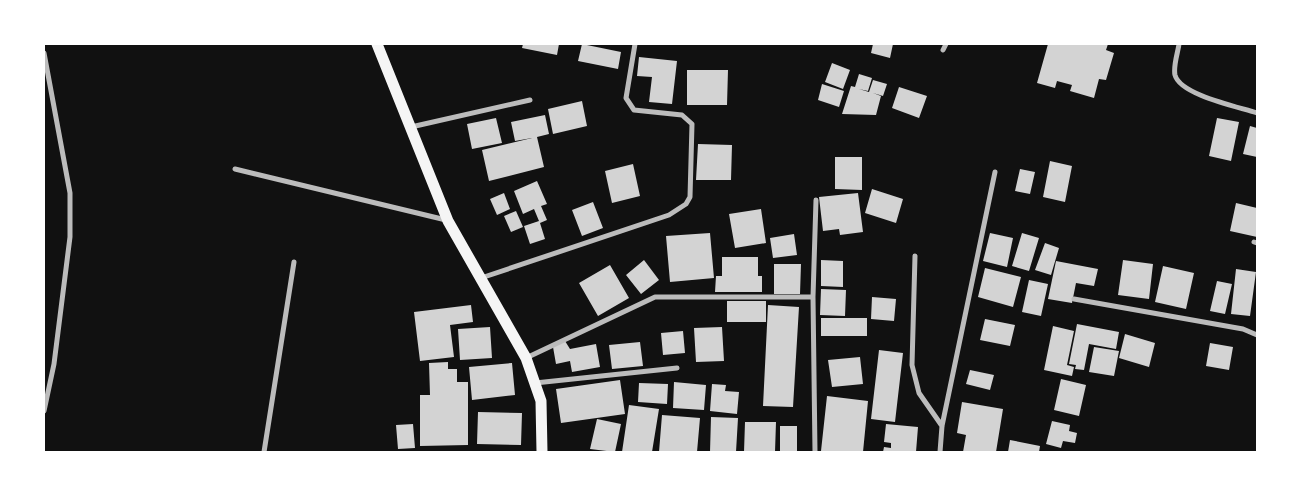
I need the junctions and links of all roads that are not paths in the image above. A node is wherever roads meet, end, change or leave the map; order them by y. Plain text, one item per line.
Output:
1 (377, 44) edge
2 (635, 44) edge
3 (946, 44) edge
4 (1179, 44) edge
5 (942, 50) dead end
6 (44, 53) edge
7 (530, 100) dead end
8 (1257, 113) edge
9 (409, 128) junction
10 (235, 169) dead end
11 (994, 172) dead end
12 (816, 200) dead end
13 (448, 221) junction
14 (915, 256) dead end
15 (294, 262) dead end
16 (481, 278) junction
17 (813, 297) junction
18 (1074, 299) dead end
19 (1257, 335) edge
20 (526, 358) junction
21 (678, 368) dead end
22 (535, 383) junction
23 (44, 411) edge
24 (942, 426) junction
25 (264, 452) edge
26 (542, 452) edge
27 (815, 452) edge
28 (940, 452) edge

1 - 9 main road
2 - 16 street
3 - 5 street
4 - 8 street
6 - 23 street
7 - 9 street
9 - 13 main road
10 - 13 street
11 - 24 street
12 - 17 street
13 - 16 main road
14 - 24 street
15 - 25 street
16 - 20 main road
17 - 20 street
17 - 27 street
18 - 19 street
20 - 22 main road
21 - 22 street
22 - 26 main road
24 - 28 street

